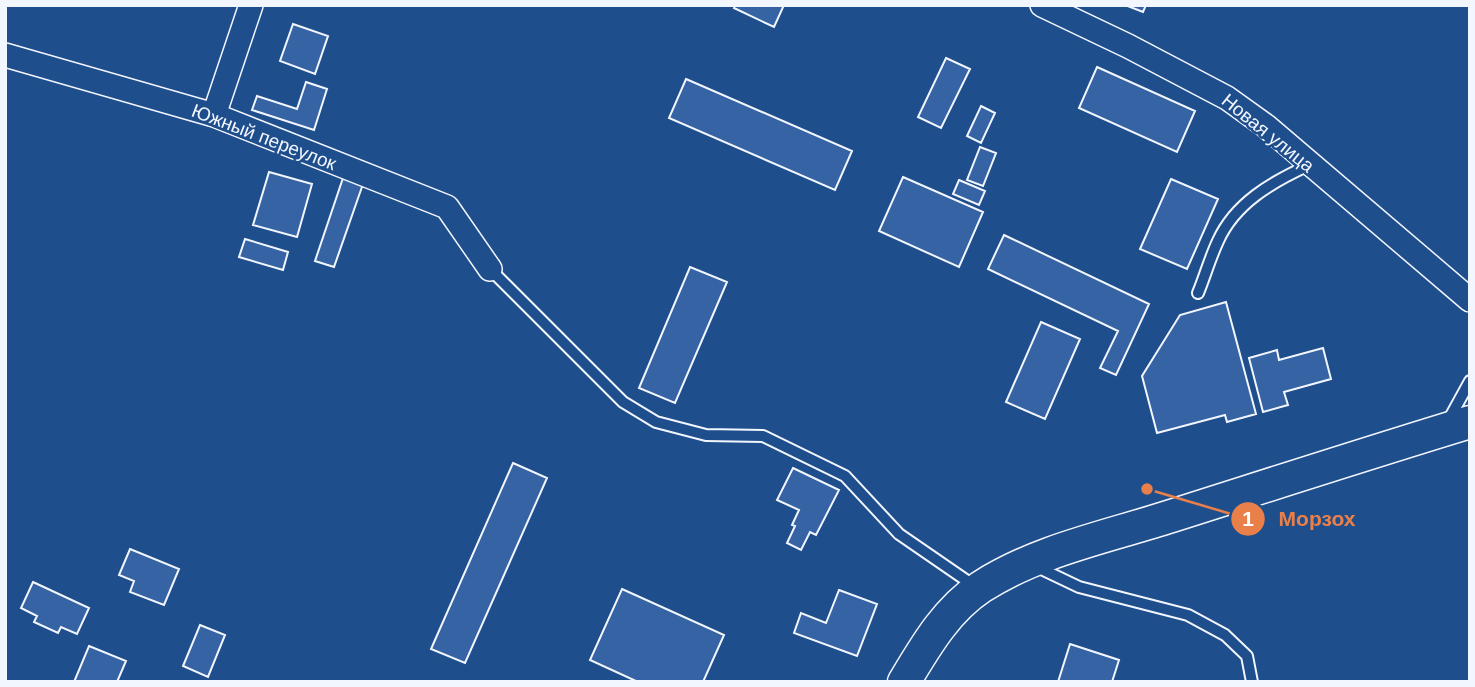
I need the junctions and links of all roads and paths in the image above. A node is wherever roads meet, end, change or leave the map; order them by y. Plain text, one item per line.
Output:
1 (251, 5) edge
2 (1042, 5) edge
3 (5, 55) edge
4 (214, 115) junction
5 (1308, 165) junction
6 (491, 269) joint
7 (1198, 293) dead end
8 (1470, 300) edge
9 (1470, 381) edge
10 (1456, 426) edge
11 (1028, 563) junction
12 (978, 589) junction
13 (904, 682) edge
14 (1252, 682) edge

1 - 4 street
2 - 5 street, Новая улица
3 - 4 street, Южный переулок
4 - 6 street, Южный переулок
5 - 7 lane
5 - 8 street, Новая улица
6 - 12 lane
9 - 10 lane
10 - 11 street
11 - 12 street
11 - 14 lane
12 - 13 street

